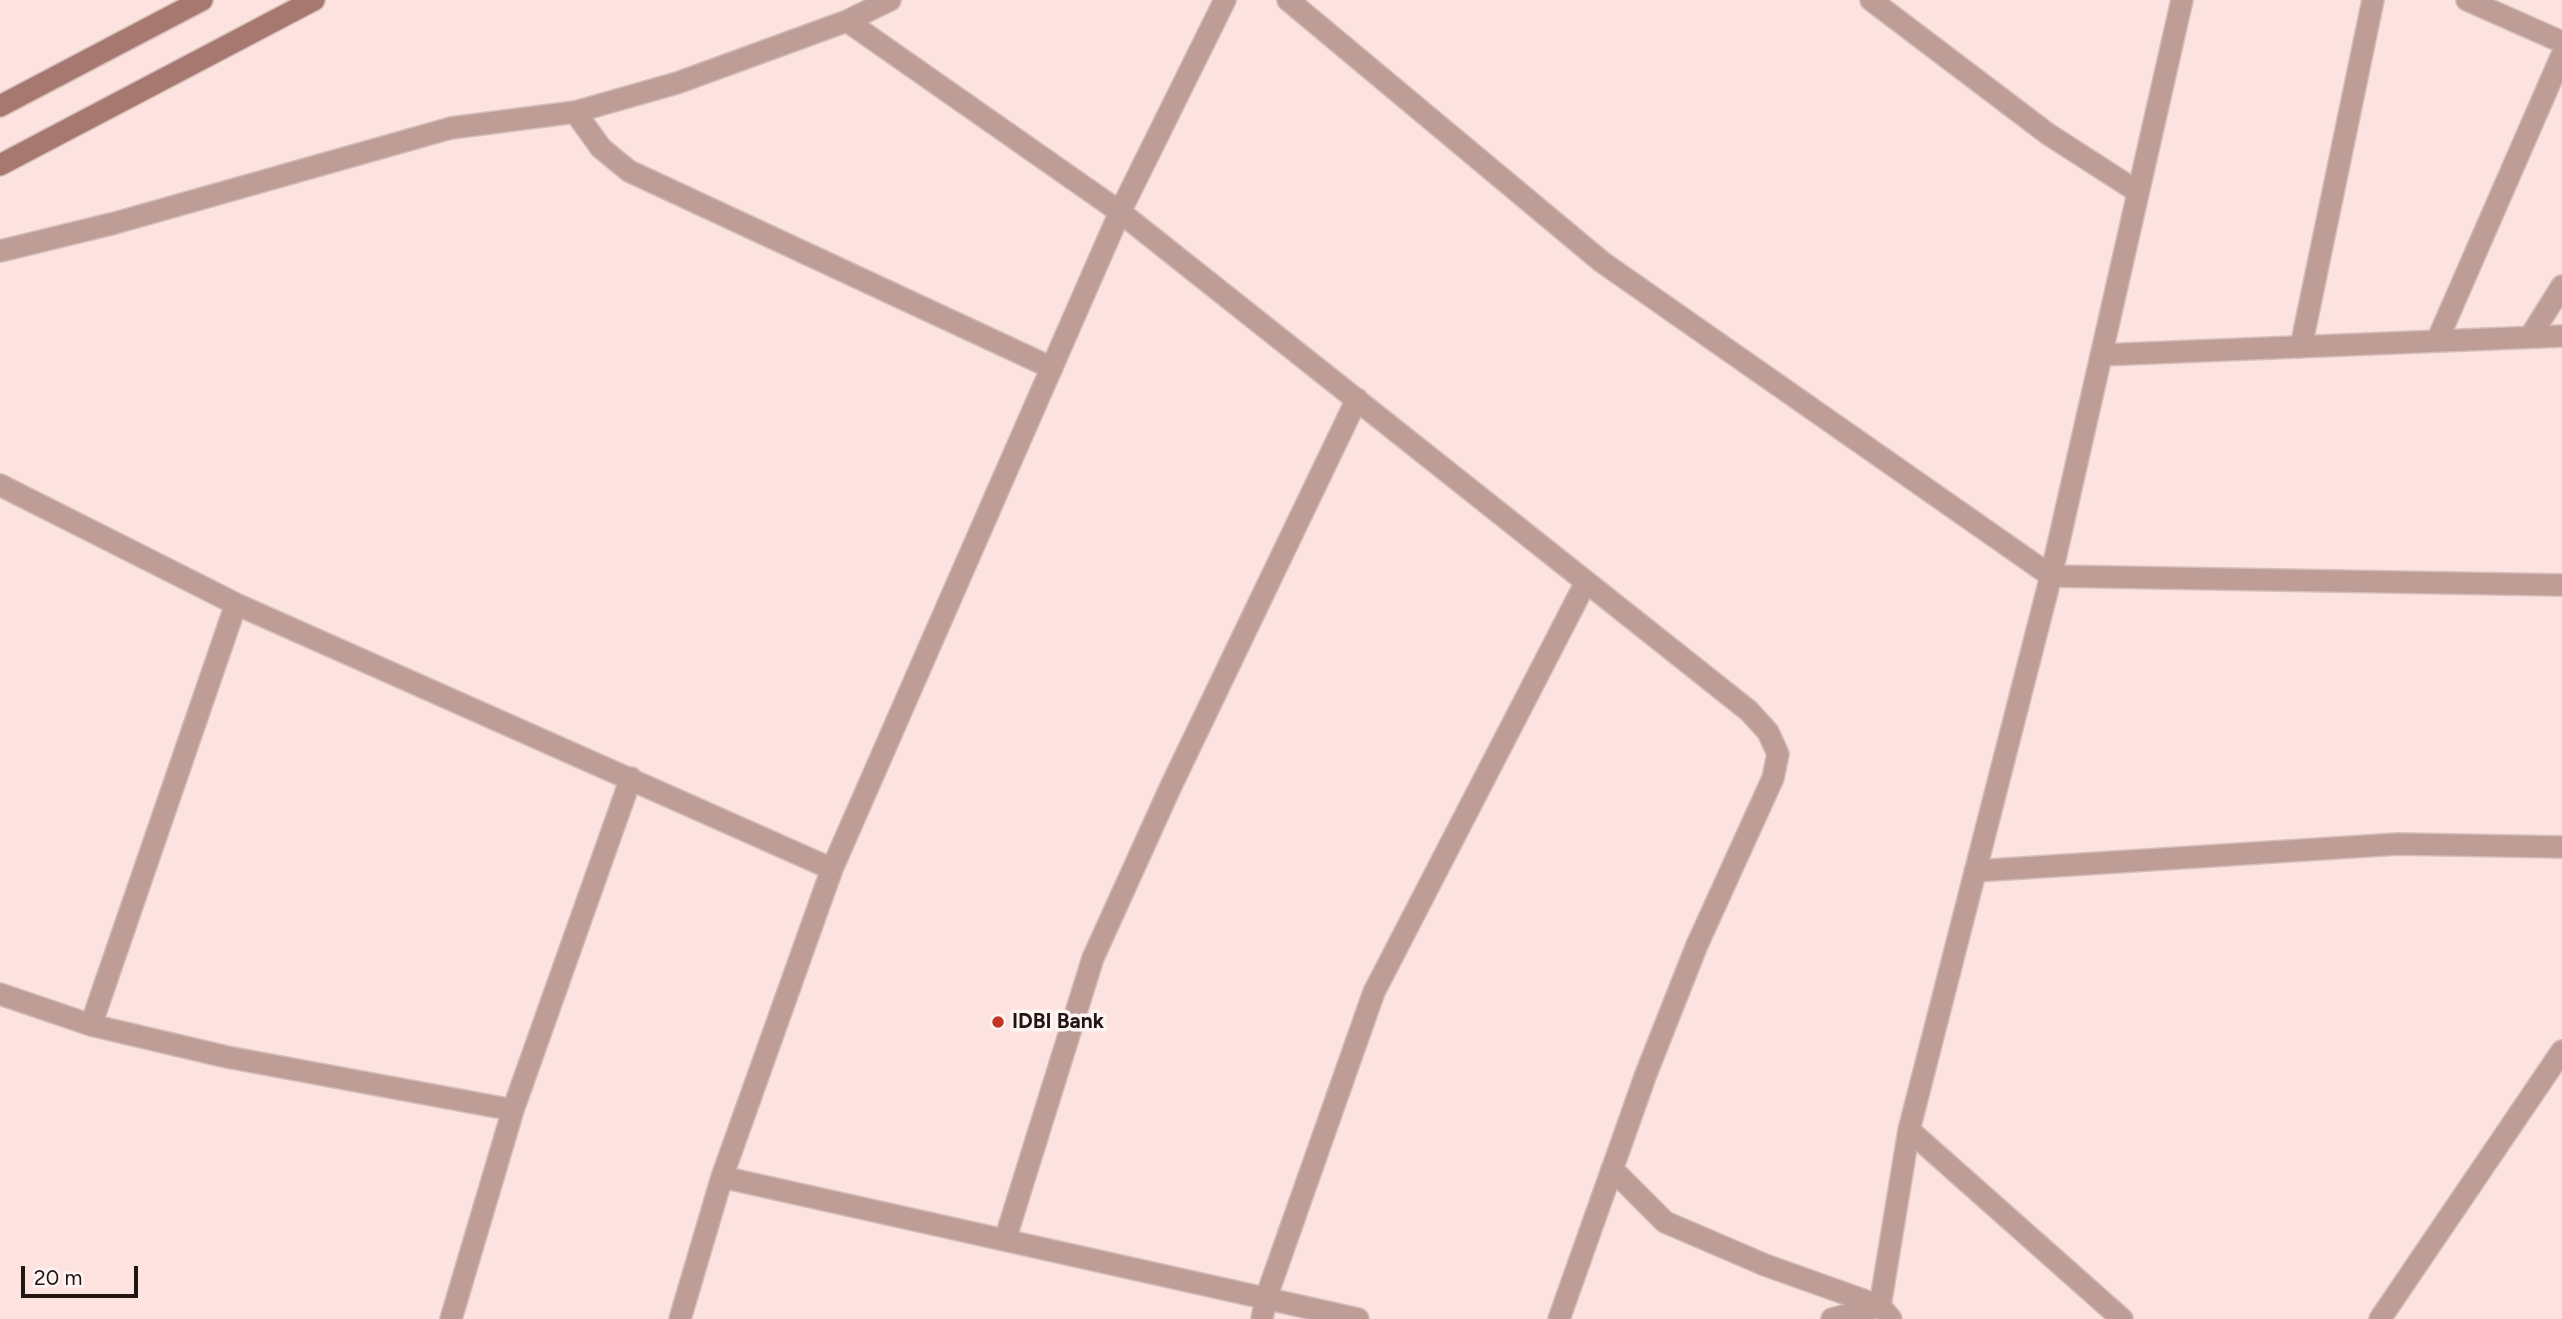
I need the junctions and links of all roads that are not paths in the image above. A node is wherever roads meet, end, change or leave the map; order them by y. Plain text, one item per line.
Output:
1 (202, 0) edge
2 (314, 0) edge
3 (890, 0) edge
4 (1225, 0) edge
5 (1288, 0) edge
6 (1871, 0) edge
7 (2182, 0) edge
8 (2373, 0) edge
9 (2467, 0) edge
10 (847, 21) junction
11 (2562, 42) edge
12 (2562, 55) edge
13 (0, 106) edge
14 (575, 112) junction
15 (0, 165) edge
16 (2138, 192) junction
17 (1120, 212) junction
18 (0, 251) edge
19 (2562, 286) edge
20 (2562, 336) edge
21 (2530, 337) junction
22 (2437, 341) junction
23 (2301, 347) junction
24 (2101, 355) junction
25 (1052, 368) junction
26 (1357, 399) junction
27 (2, 492) edge
28 (2051, 576) junction
29 (1586, 582) junction
30 (2562, 585) edge
31 (236, 604) junction
32 (631, 778) junction
33 (2562, 847) edge
34 (832, 869) junction
35 (1975, 871) junction
36 (0, 995) edge
37 (91, 1025) junction
38 (2562, 1051) edge
39 (513, 1110) junction
40 (1909, 1130) junction
41 (1612, 1169) junction
42 (722, 1177) junction
43 (1005, 1240) junction
44 (1264, 1308) edge
45 (1886, 1312) edge
46 (451, 1319) edge
47 (680, 1319) edge
48 (1358, 1319) edge
49 (1559, 1319) edge
50 (1832, 1319) edge
51 (2122, 1319) edge
52 (2380, 1319) edge

1 - 13 main road
2 - 15 main road
3 - 10 street
4 - 17 street
5 - 28 street
6 - 16 street
7 - 16 street
8 - 23 street
9 - 11 street
10 - 14 street
10 - 17 street
12 - 22 street
14 - 18 street
14 - 25 street
16 - 24 street
17 - 25 street
17 - 26 street
19 - 21 street
20 - 21 street
21 - 22 street
22 - 23 street
23 - 24 street
24 - 28 street
25 - 34 street
26 - 29 street
26 - 43 street
27 - 31 street
28 - 30 street
28 - 35 street
29 - 41 street
29 - 44 street
31 - 32 street
31 - 37 street
32 - 34 street
32 - 39 street
33 - 35 street
34 - 42 street
35 - 40 street
36 - 37 street
37 - 39 street
38 - 52 street
39 - 46 street
40 - 45 street
40 - 51 street
41 - 45 street
41 - 49 street
42 - 43 street
42 - 47 street
43 - 44 street
44 - 48 street
45 - 50 street

